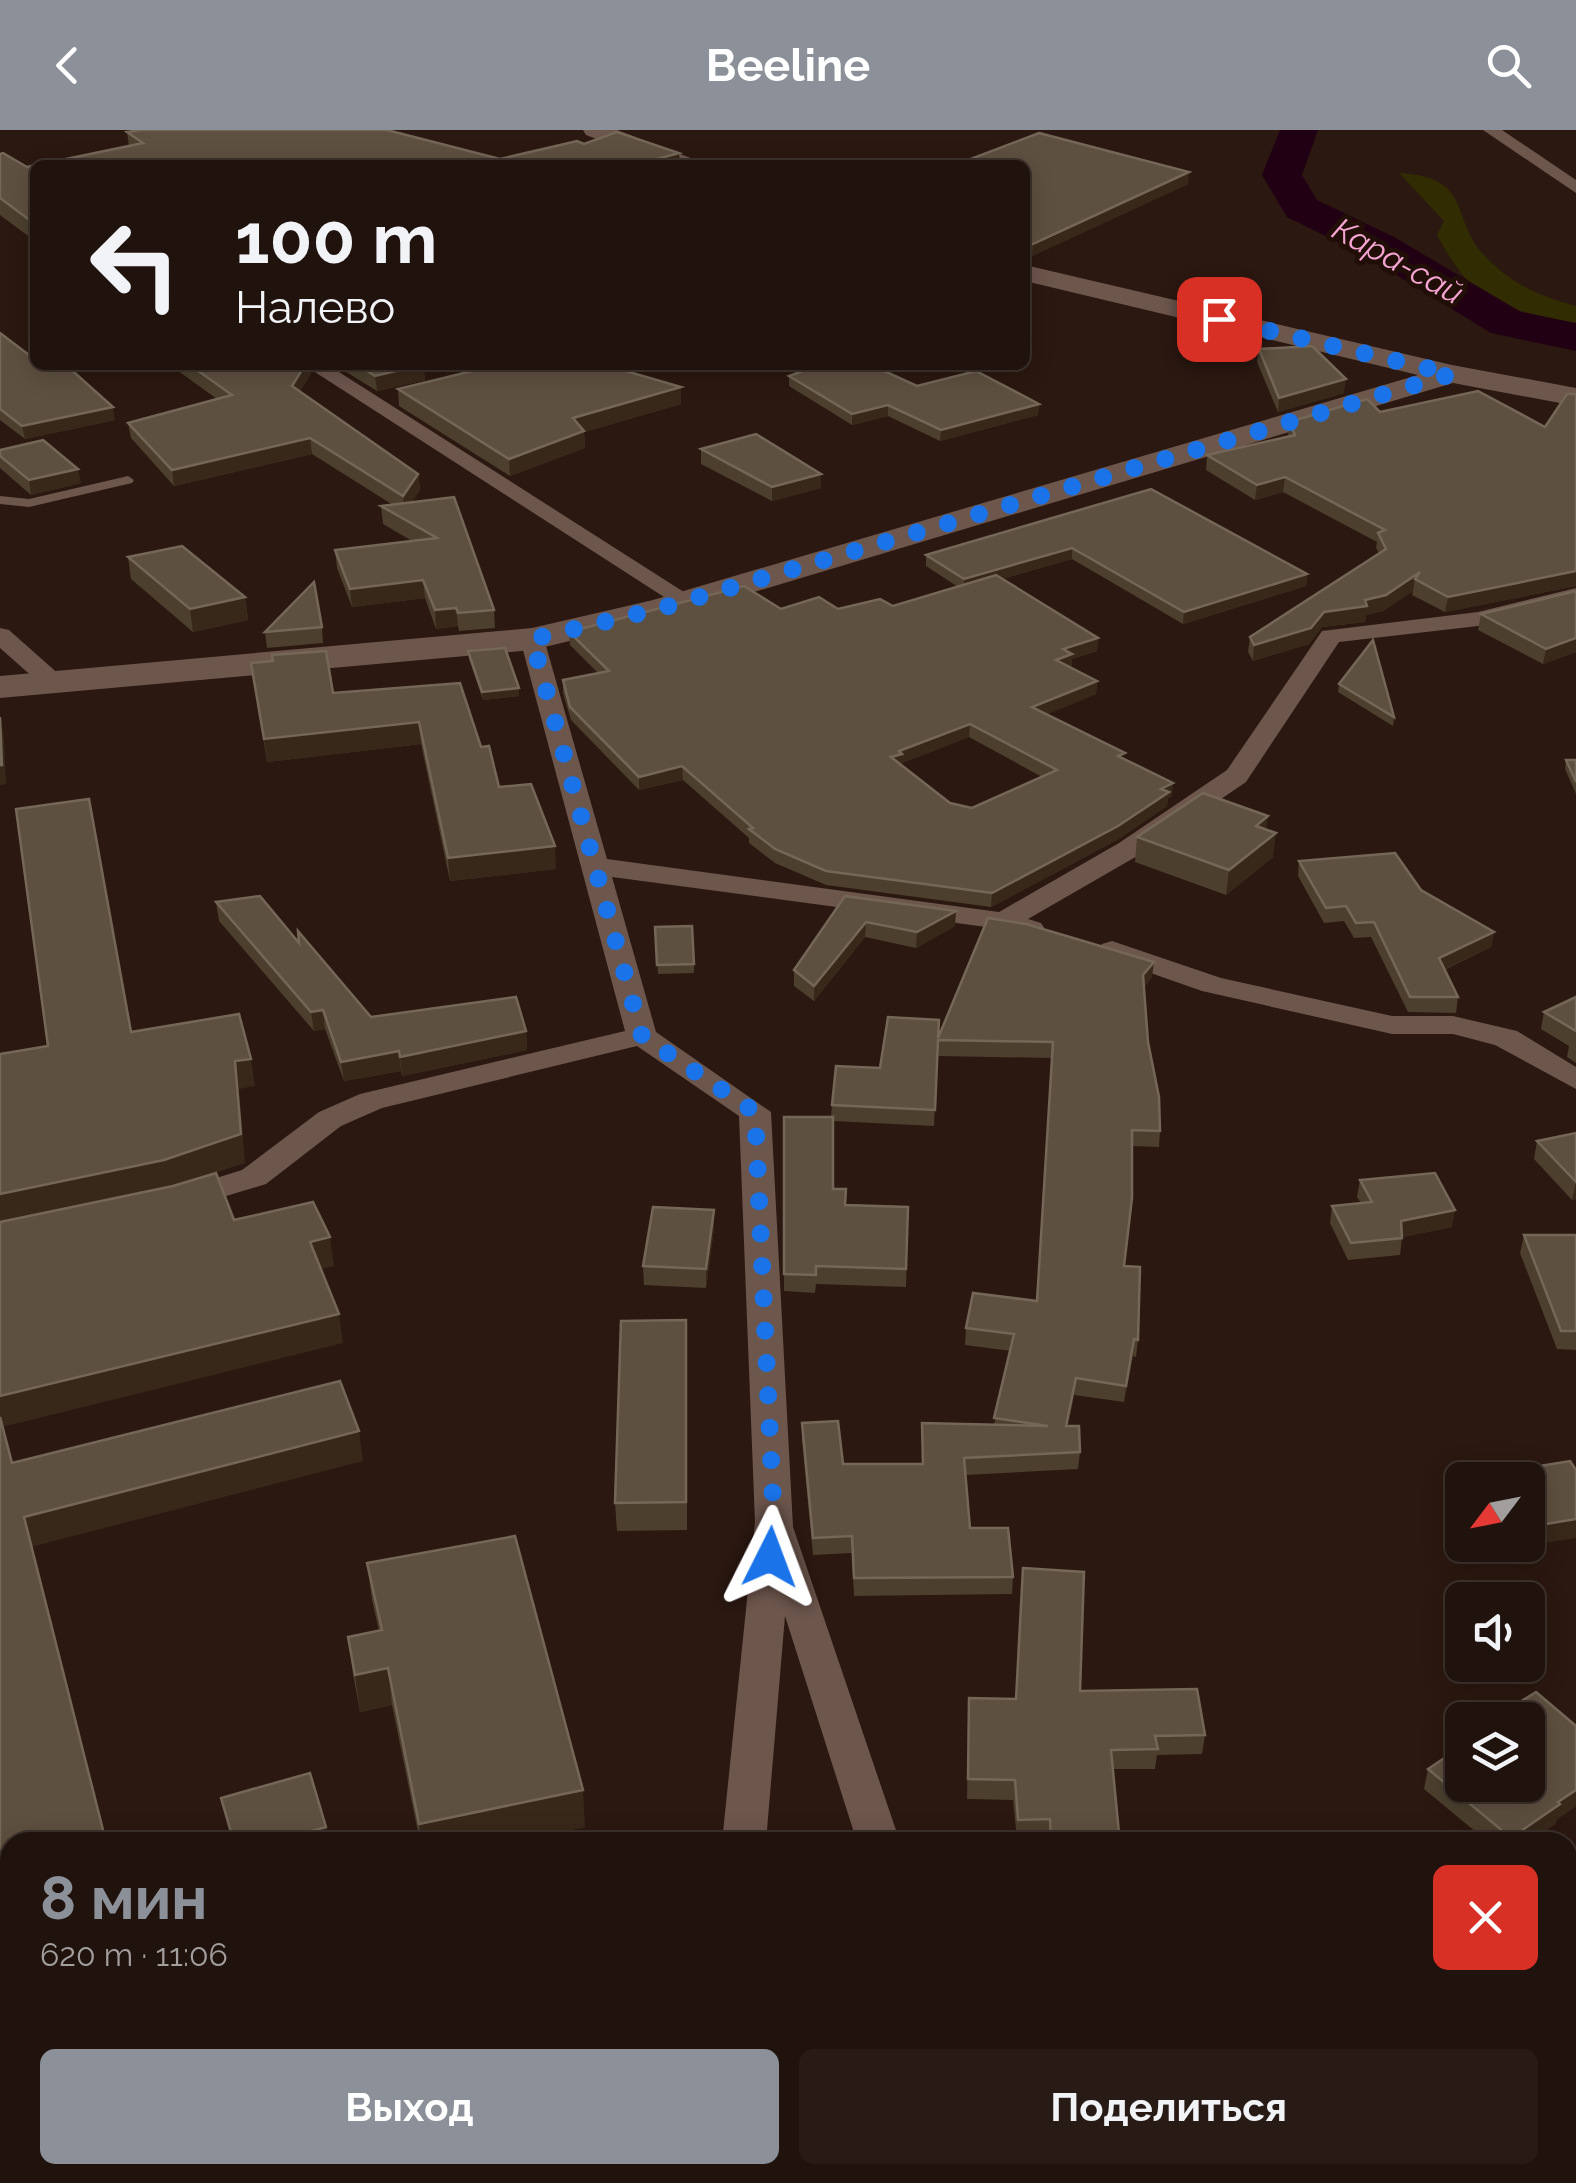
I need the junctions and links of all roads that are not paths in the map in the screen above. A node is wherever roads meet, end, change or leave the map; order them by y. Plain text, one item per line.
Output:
1 (595, 130) edge
2 (1491, 130) edge
3 (674, 160) edge
4 (1576, 188) edge
5 (1030, 274) edge
6 (321, 370) edge
7 (1452, 374) junction
8 (405, 394) edge
9 (1576, 397) edge
10 (370, 403) junction
11 (128, 480) dead end
12 (0, 500) edge
13 (1576, 595) edge
14 (686, 600) junction
15 (0, 635) edge
16 (532, 639) junction
17 (53, 682) junction
18 (0, 687) edge
19 (595, 866) junction
20 (1004, 921) junction
21 (1056, 935) edge
22 (1091, 944) edge
23 (642, 1036) junction
24 (1576, 1080) edge
25 (141, 1208) edge
26 (774, 1522) junction
27 (745, 1832) edge
28 (876, 1832) edge

1 - 3 street
2 - 4 street
5 - 7 street
6 - 10 street
7 - 9 street
7 - 14 street
8 - 10 street
10 - 14 street
11 - 12 lane
13 - 20 street
14 - 16 street
15 - 17 street
16 - 17 street
16 - 19 street
17 - 18 street
19 - 20 street
19 - 23 street
20 - 21 street
22 - 24 street
23 - 25 street
23 - 26 street
26 - 27 street
26 - 28 street

